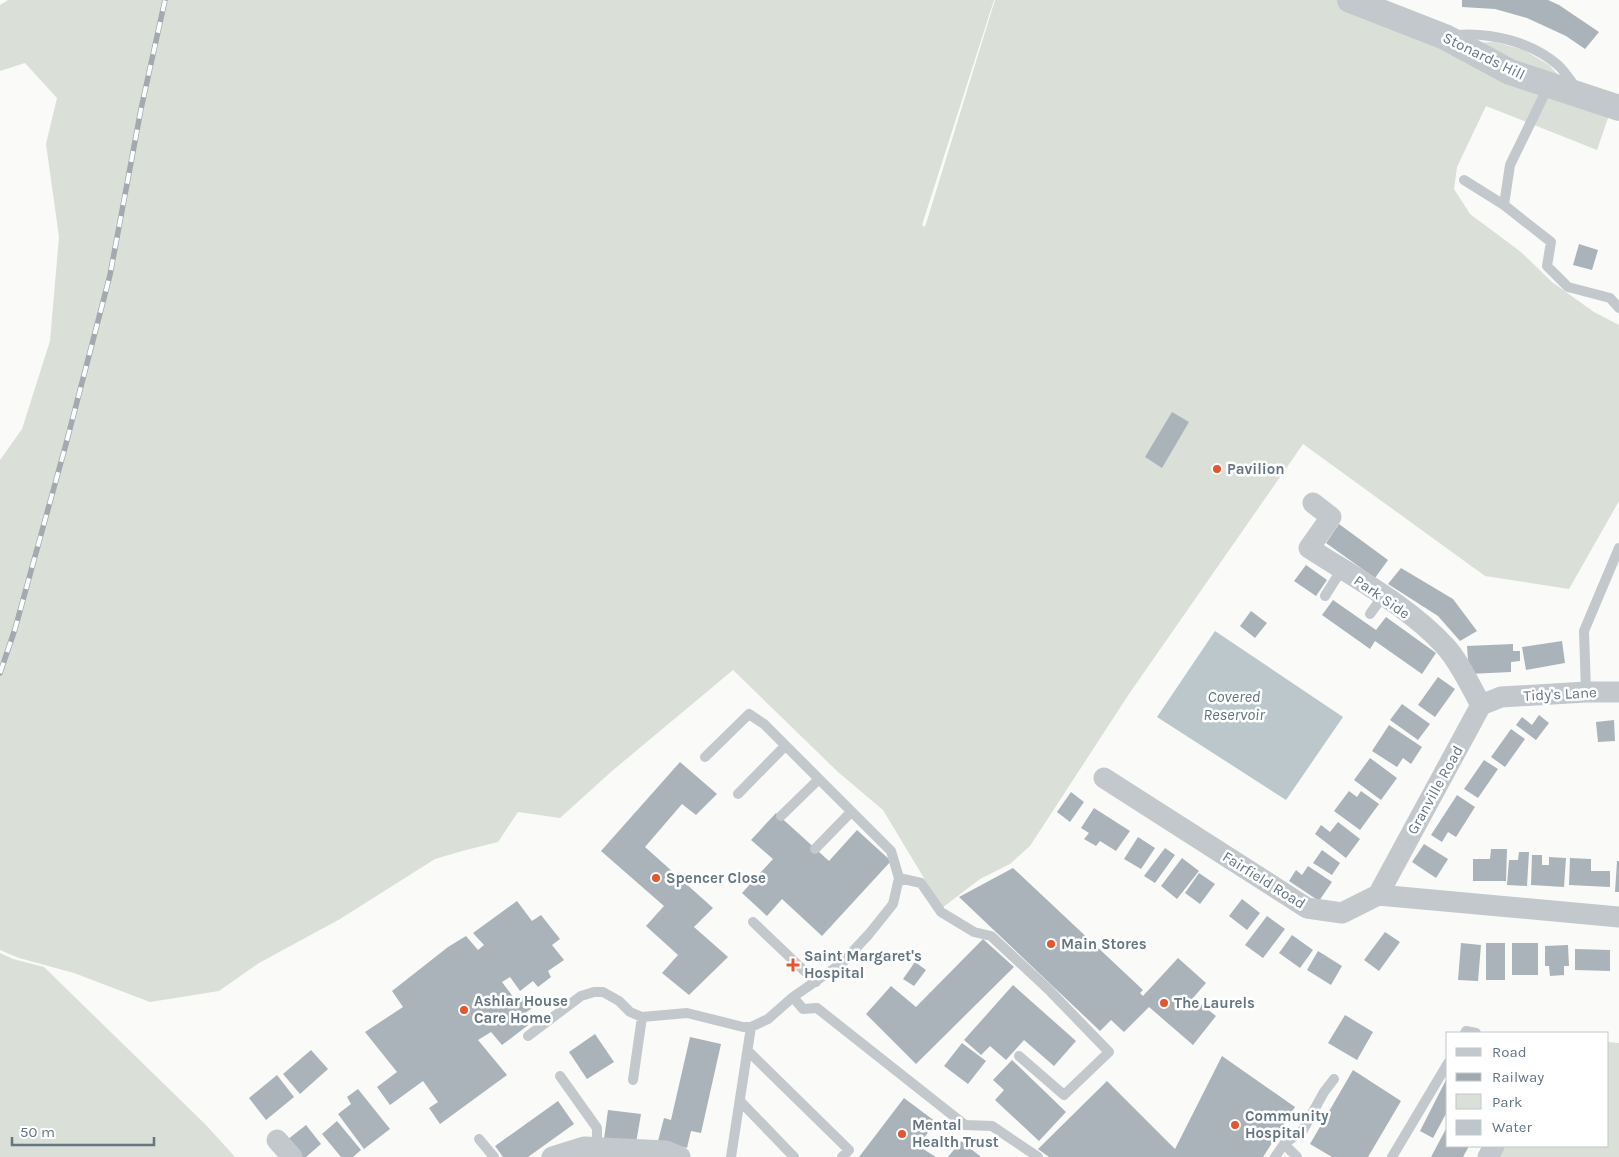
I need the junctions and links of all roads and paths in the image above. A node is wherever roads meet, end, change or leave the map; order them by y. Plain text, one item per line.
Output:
1 (1350, 0) edge
2 (1445, 37) junction
3 (1549, 85) junction
4 (1582, 96) junction
5 (1619, 108) edge
6 (1464, 180) dead end
7 (1504, 205) junction
8 (1619, 308) edge
9 (1313, 503) dead end
10 (1619, 548) edge
11 (1342, 570) junction
12 (1325, 596) dead end
13 (1383, 596) junction
14 (1370, 614) dead end
15 (1586, 692) junction
16 (1619, 692) edge
17 (1481, 705) junction
18 (785, 746) junction
19 (705, 757) dead end
20 (1104, 778) dead end
21 (819, 779) junction
22 (738, 794) dead end
23 (851, 812) junction
24 (781, 816) dead end
25 (815, 849) dead end
26 (899, 878) junction
27 (1378, 894) junction
28 (1619, 917) edge
29 (753, 922) dead end
30 (816, 982) junction
31 (793, 997) junction
32 (642, 1017) junction
33 (751, 1027) junction
34 (528, 1036) dead end
35 (748, 1051) junction
36 (1019, 1056) dead end
37 (1446, 1066) edge
38 (560, 1076) dead end
39 (1334, 1079) dead end
40 (633, 1080) dead end
41 (740, 1101) junction
42 (480, 1139) dead end
43 (277, 1140) dead end
44 (1284, 1144) junction
45 (597, 1147) junction
46 (292, 1157) edge
47 (494, 1157) edge
48 (552, 1157) edge
49 (680, 1157) edge
50 (731, 1157) edge
51 (794, 1157) edge
52 (842, 1157) edge
53 (1038, 1157) edge
54 (1275, 1157) edge
55 (1297, 1157) edge
56 (1392, 1157) edge

1 - 2 street, Stonards Hill
2 - 3 street, Stonards Hill
2 - 4 lane
3 - 4 street, Stonards Hill
3 - 7 lane
4 - 5 street, Stonards Hill
6 - 7 lane
7 - 8 lane
9 - 11 street, Park Side
10 - 15 lane
11 - 12 lane
11 - 13 street, Park Side
13 - 14 lane
13 - 17 street, Park Side
15 - 16 street, Tidy's Lane
15 - 17 street, Tidy's Lane
17 - 27 street, Granville Road
18 - 19 lane
18 - 21 lane
18 - 22 lane
20 - 27 street, Fairfield Road
21 - 23 lane
21 - 24 lane
23 - 25 lane
23 - 26 lane
26 - 30 lane
26 - 36 lane
27 - 28 street
29 - 30 lane
30 - 31 lane
31 - 33 lane
31 - 53 lane
32 - 33 lane
32 - 34 lane
32 - 40 lane
33 - 35 lane
35 - 41 lane
35 - 52 lane
37 - 56 lane
38 - 45 lane
39 - 44 lane
41 - 50 lane
41 - 51 lane
42 - 47 lane
43 - 46 street
44 - 54 lane
44 - 55 lane
45 - 48 street
45 - 49 street

